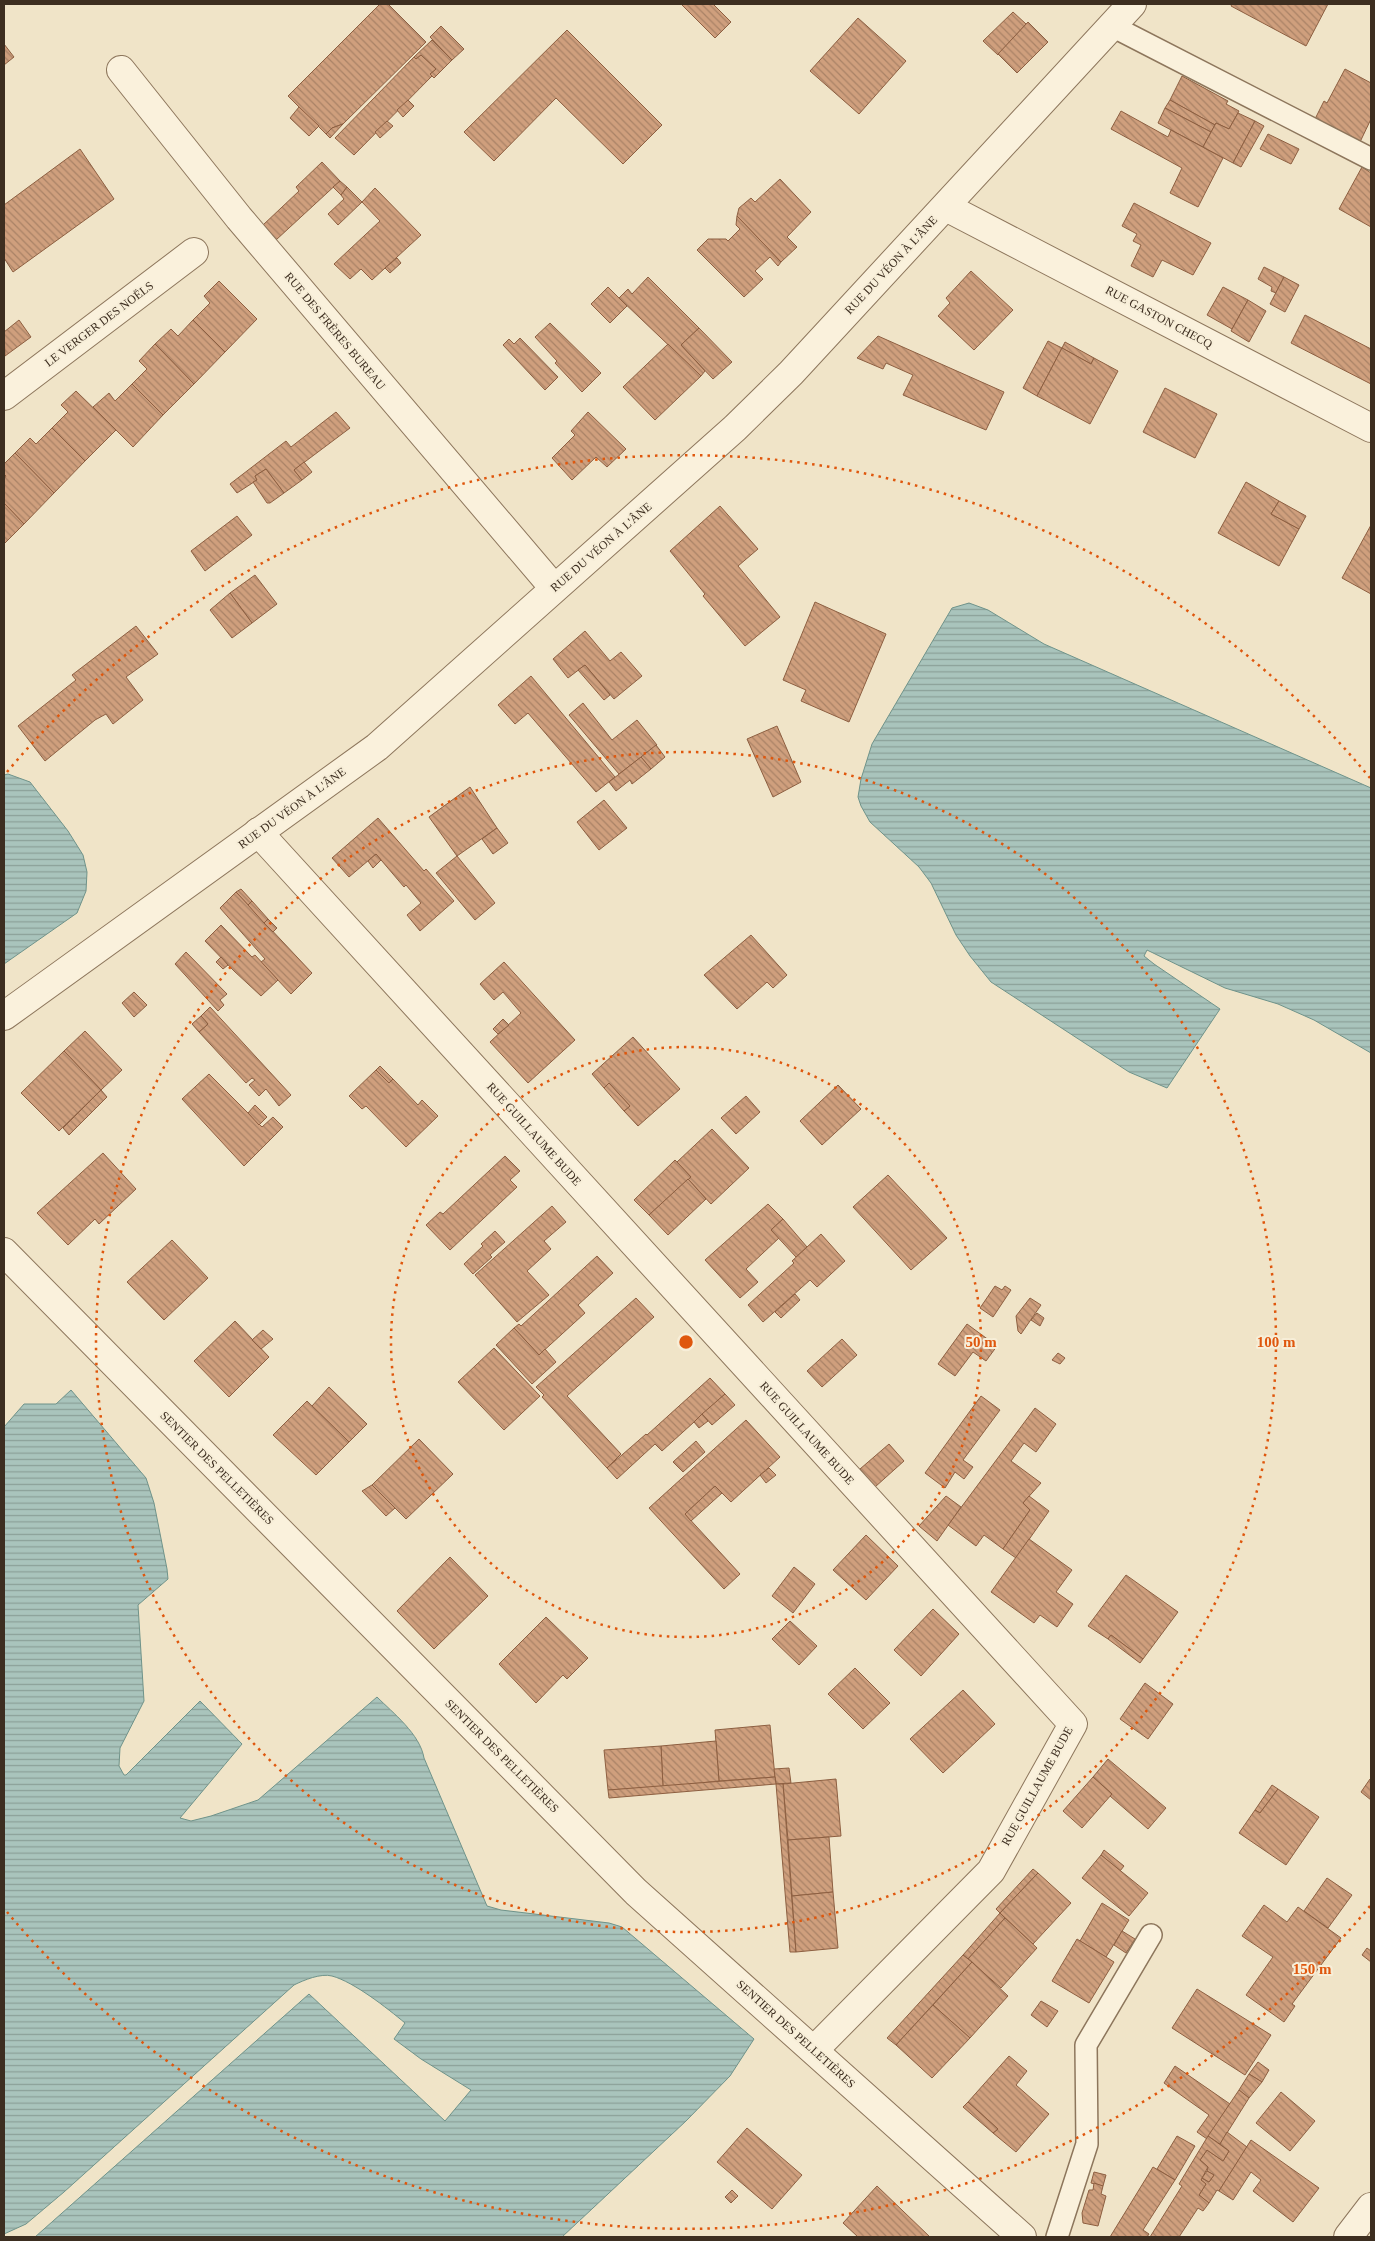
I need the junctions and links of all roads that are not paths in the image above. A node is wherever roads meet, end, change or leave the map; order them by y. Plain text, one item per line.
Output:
1 (1132, 4) edge
2 (1112, 26) junction
3 (121, 70) dead end
4 (1371, 159) edge
5 (946, 206) junction
6 (194, 252) dead end
7 (4, 396) edge
8 (1371, 428) edge
9 (554, 588) junction
10 (258, 832) junction
11 (4, 1016) edge
12 (4, 1252) edge
13 (1151, 1935) dead end
14 (814, 2050) junction
15 (1371, 2207) edge
16 (1022, 2237) edge
17 (1057, 2237) edge
18 (1348, 2237) edge

1 - 2 street, RUE DU VÉON À L'ÂNE
2 - 4 lane
2 - 5 street, RUE DU VÉON À L'ÂNE
3 - 9 street, RUE DES FRÈRES BUREAU
5 - 8 street, RUE GASTON CHECQ
5 - 9 street, RUE DU VÉON À L'ÂNE
6 - 7 street, LE VERGER DES NOËLS
9 - 10 street, RUE DU VÉON À L'ÂNE
10 - 11 street, RUE DU VÉON À L'ÂNE
10 - 14 street, RUE GUILLAUME BUDE
12 - 14 street, SENTIER DES PELLETIÈRES
13 - 17 lane
14 - 16 street, SENTIER DES PELLETIÈRES
15 - 18 street

